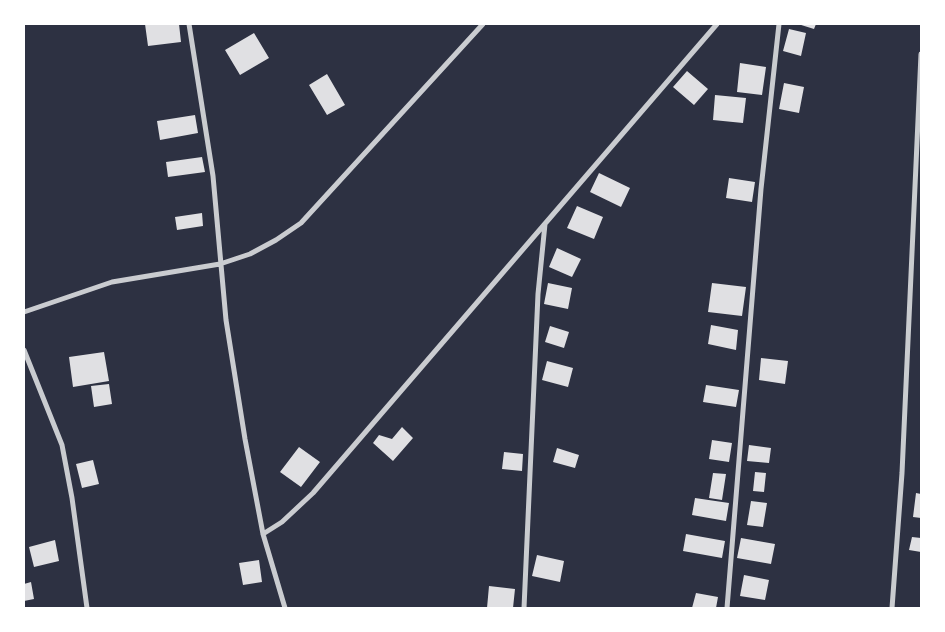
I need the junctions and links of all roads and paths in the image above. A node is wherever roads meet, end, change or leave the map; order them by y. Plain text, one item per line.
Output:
1 (189, 24) edge
2 (483, 24) edge
3 (718, 24) edge
4 (779, 24) edge
5 (921, 54) edge
6 (545, 224) junction
7 (220, 264) junction
8 (24, 312) edge
9 (24, 350) edge
10 (263, 534) junction
11 (87, 608) edge
12 (285, 608) edge
13 (524, 608) edge
14 (727, 608) edge
15 (892, 608) edge

1 - 7 street
2 - 7 street
3 - 6 street
4 - 14 street
5 - 15 street
6 - 10 street
6 - 13 street
7 - 8 street
7 - 10 street
9 - 11 street
10 - 12 street

